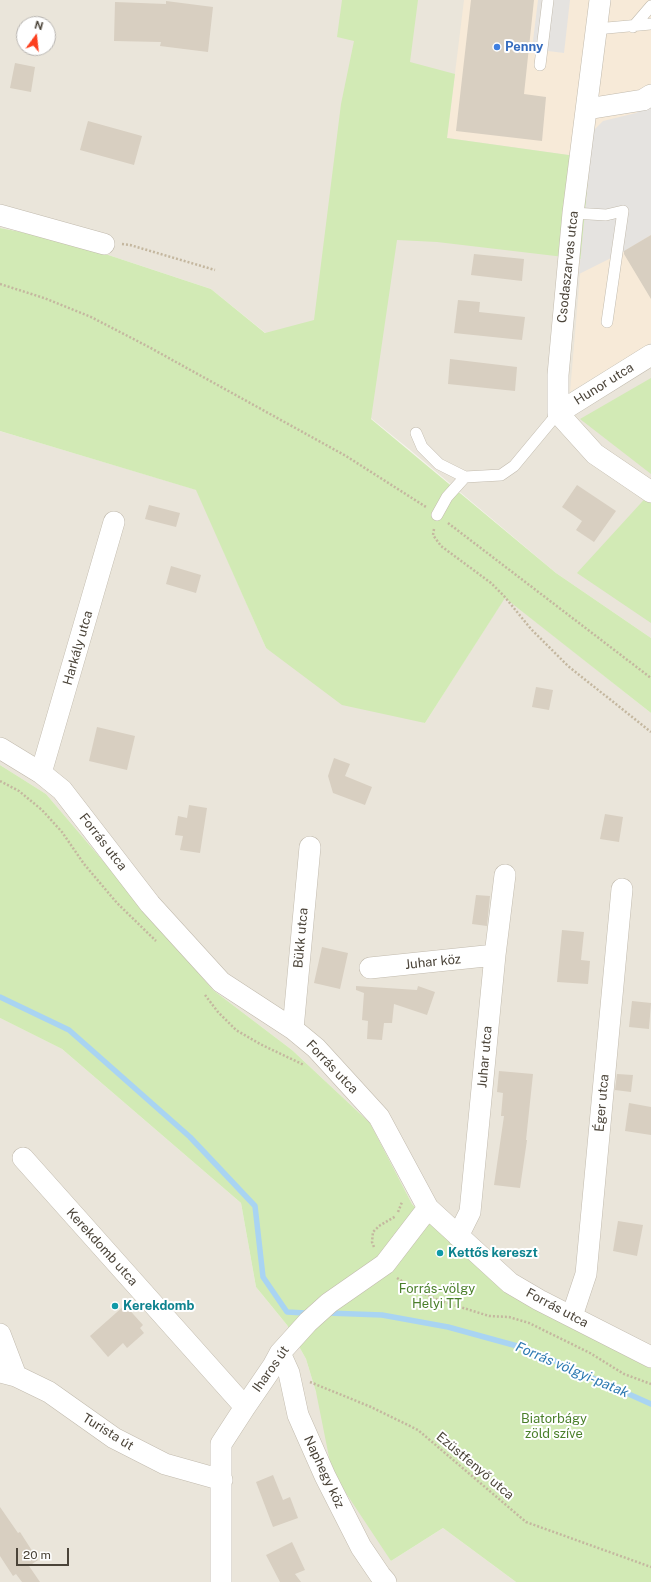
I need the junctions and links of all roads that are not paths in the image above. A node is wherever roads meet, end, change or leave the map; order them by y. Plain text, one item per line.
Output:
1 (548, 0) edge
2 (600, 0) edge
3 (651, 6) edge
4 (651, 24) edge
5 (633, 27) junction
6 (596, 29) junction
7 (540, 65) dead end
8 (651, 95) edge
9 (587, 109) junction
10 (573, 213) junction
11 (0, 215) edge
12 (104, 244) road end
13 (606, 322) dead end
14 (651, 355) edge
15 (558, 413) junction
16 (416, 433) dead end
17 (465, 477) junction
18 (651, 492) edge
19 (437, 515) road end
20 (114, 522) dead end
21 (0, 748) edge
22 (42, 773) junction
23 (310, 847) dead end
24 (505, 875) dead end
25 (622, 889) dead end
26 (495, 956) junction
27 (370, 968) dead end
28 (293, 1029) junction
29 (23, 1158) dead end
30 (428, 1208) junction
31 (458, 1236) junction
32 (572, 1316) junction
33 (0, 1334) edge
34 (280, 1353) junction
35 (651, 1357) edge
36 (8, 1374) edge
37 (245, 1407) junction
38 (222, 1480) junction
39 (221, 1582) edge
40 (386, 1582) edge

1 - 7 lane
2 - 6 street, Csodaszarvas utca
3 - 5 lane
4 - 5 lane
5 - 6 lane
6 - 9 street, Csodaszarvas utca
8 - 9 street
9 - 10 street, Csodaszarvas utca
10 - 13 lane
10 - 15 street, Csodaszarvas utca
11 - 12 street
14 - 15 street, Hunor utca
15 - 17 lane
15 - 18 street
16 - 17 lane
17 - 19 lane
20 - 22 street, Harkály utca
21 - 22 street, Forrás utca
22 - 28 street, Forrás utca
23 - 28 street, Bükk utca
24 - 26 street, Juhar utca
25 - 32 street, Éger utca
26 - 27 street, Juhar köz
26 - 31 street, Juhar utca
28 - 30 street, Forrás utca
29 - 37 street, Kerekdomb utca
30 - 31 street, Forrás utca
30 - 34 street, Iharos út
31 - 32 street, Forrás utca
32 - 35 street, Forrás utca
33 - 36 street
34 - 37 street, Iharos út
34 - 40 street, Naphegy köz
36 - 38 street, Turista út
37 - 38 street, Iharos út
38 - 39 street, Iharos út

